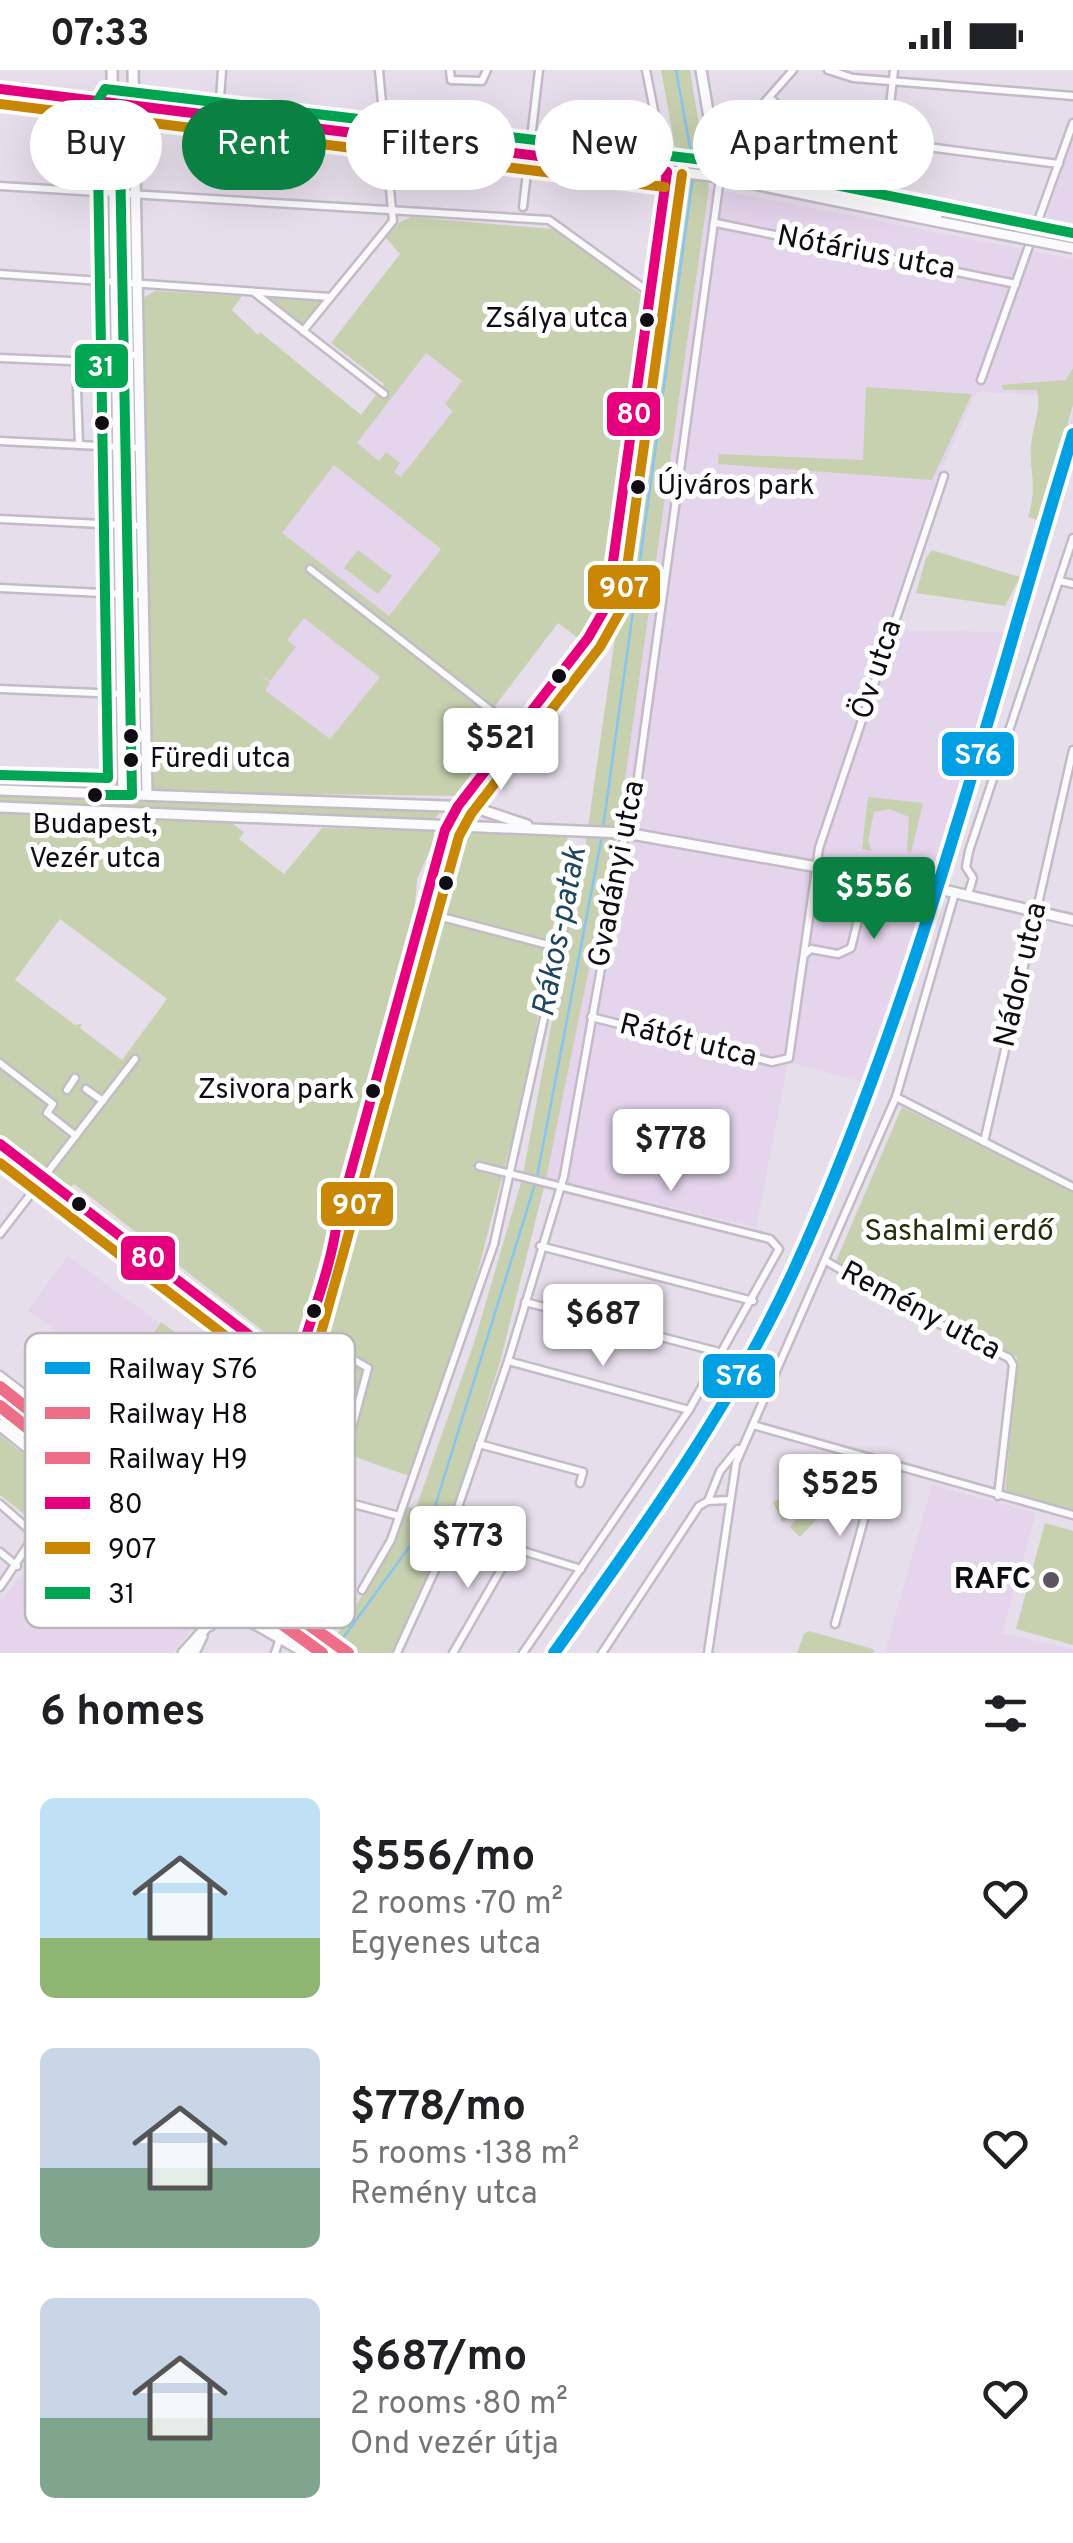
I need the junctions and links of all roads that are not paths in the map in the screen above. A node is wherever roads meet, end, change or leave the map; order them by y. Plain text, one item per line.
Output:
1 (112, 70) edge
2 (133, 70) edge
3 (222, 70) edge
4 (379, 70) edge
5 (450, 70) edge
6 (486, 70) edge
7 (539, 70) edge
8 (646, 70) edge
9 (701, 70) edge
10 (793, 70) edge
11 (828, 70) edge
12 (894, 70) edge
13 (893, 80) junction
14 (0, 89) edge
15 (1073, 96) edge
16 (770, 98) joint
17 (95, 100) edge
18 (112, 100) edge
19 (134, 100) edge
20 (219, 100) edge
21 (381, 100) edge
22 (651, 100) edge
23 (706, 100) edge
24 (773, 100) edge
25 (891, 100) edge
26 (1073, 122) edge
27 (934, 147) edge
28 (515, 152) edge
29 (530, 154) junction
30 (535, 155) edge
31 (1059, 164) junction
32 (0, 186) edge
33 (136, 190) edge
34 (388, 190) edge
35 (665, 190) edge
36 (719, 190) edge
37 (780, 190) edge
38 (819, 190) edge
39 (881, 190) edge
40 (113, 192) junction
41 (136, 194) junction
42 (880, 203) junction
43 (523, 206) dead end
44 (390, 210) junction
45 (716, 223) junction
46 (1036, 233) junction
47 (1073, 248) edge
48 (0, 274) edge
49 (111, 282) junction
50 (138, 284) junction
51 (1016, 284) junction
52 (254, 292) junction
53 (653, 295) junction
54 (330, 297) junction
55 (303, 331) junction
56 (139, 355) junction
57 (0, 358) edge
58 (116, 359) junction
59 (76, 362) junction
60 (981, 380) dead end
61 (384, 394) dead end
62 (0, 441) edge
63 (79, 445) junction
64 (118, 448) junction
65 (140, 448) junction
66 (944, 476) dead end
67 (0, 518) edge
68 (120, 526) junction
69 (142, 526) junction
70 (1073, 538) edge
71 (1070, 555) edge
72 (310, 569) dead end
73 (1060, 581) junction
74 (1073, 584) edge
75 (0, 588) edge
76 (120, 594) junction
77 (143, 595) junction
78 (0, 689) edge
79 (122, 694) junction
80 (145, 694) junction
81 (540, 698) joint
82 (516, 730) junction
83 (1073, 750) edge
84 (0, 790) edge
85 (470, 790) junction
86 (123, 794) junction
87 (146, 795) junction
88 (458, 806) junction
89 (0, 807) edge
90 (483, 808) junction
91 (124, 811) junction
92 (140, 812) junction
93 (448, 824) junction
94 (534, 828) junction
95 (626, 833) junction
96 (581, 851) dead end
97 (815, 866) junction
98 (869, 876) junction
99 (955, 893) junction
100 (968, 896) junction
101 (423, 912) junction
102 (1036, 912) junction
103 (1073, 920) edge
104 (560, 948) junction
105 (803, 956) junction
106 (591, 1017) junction
107 (135, 1060) dead end
108 (784, 1062) joint
109 (0, 1064) edge
110 (75, 1078) dead end
111 (86, 1089) dead end
112 (896, 1098) junction
113 (103, 1101) junction
114 (53, 1104) junction
115 (76, 1136) junction
116 (984, 1142) junction
117 (0, 1144) edge
118 (479, 1166) dead end
119 (511, 1176) junction
120 (44, 1178) junction
121 (1073, 1187) edge
122 (560, 1188) junction
123 (0, 1234) edge
124 (540, 1246) junction
125 (826, 1261) junction
126 (753, 1300) junction
127 (525, 1302) junction
128 (245, 1333) edge
129 (306, 1333) edge
130 (722, 1354) junction
131 (355, 1360) edge
132 (508, 1361) junction
133 (0, 1376) edge
134 (25, 1395) edge
135 (0, 1404) edge
136 (689, 1410) junction
137 (355, 1420) edge
138 (25, 1424) edge
139 (0, 1425) edge
140 (752, 1425) junction
141 (25, 1444) edge
142 (479, 1444) junction
143 (742, 1444) junction
144 (880, 1462) junction
145 (580, 1483) dead end
146 (998, 1496) junction
147 (708, 1500) junction
148 (728, 1500) junction
149 (0, 1504) edge
150 (355, 1504) edge
151 (1073, 1515) edge
152 (399, 1516) junction
153 (25, 1526) edge
154 (449, 1528) junction
155 (514, 1547) junction
156 (0, 1552) edge
157 (25, 1552) edge
158 (17, 1566) junction
159 (581, 1569) junction
160 (0, 1587) edge
161 (362, 1590) dead end
162 (835, 1624) dead end
163 (208, 1628) edge
164 (276, 1628) edge
165 (280, 1628) edge
166 (286, 1634) junction
167 (202, 1636) junction
168 (184, 1653) edge
169 (194, 1653) edge
170 (275, 1653) edge
171 (307, 1653) edge
172 (328, 1653) edge
173 (397, 1653) edge
174 (453, 1653) edge
175 (523, 1653) edge
176 (602, 1653) edge
177 (708, 1653) edge

1 - 18 street
2 - 19 street
3 - 20 street
4 - 21 street
5 - 6 street
7 - 29 street
8 - 22 street
9 - 23 street, Gvadányi utca
10 - 16 street
11 - 13 street
12 - 13 street
13 - 15 street
13 - 25 street
14 - 17 street
16 - 24 street
26 - 31 street
27 - 31 street
28 - 29 street
29 - 30 street
29 - 43 street
31 - 46 street
32 - 40 street
33 - 41 street
34 - 44 street
35 - 53 street
36 - 45 street, Gvadányi utca
37 - 47 street, bridge
38 - 42 street
39 - 42 street
40 - 41 street
40 - 49 street
41 - 44 street
41 - 50 street
42 - 46 street
44 - 53 street
44 - 54 street
45 - 51 street, Nótárius utca
45 - 95 street, Gvadányi utca
46 - 51 street
48 - 49 street
49 - 50 street
49 - 58 street
50 - 52 street
50 - 56 street
51 - 60 street
52 - 54 street
52 - 55 street
53 - 81 street
54 - 55 street
55 - 61 street
56 - 58 street
56 - 65 street
57 - 59 street
58 - 59 street
58 - 64 street
59 - 63 street
62 - 63 street
63 - 64 street
64 - 65 street
64 - 68 street
65 - 69 street
66 - 97 street, Öv utca
67 - 68 street
68 - 69 street
68 - 76 street
69 - 77 street
70 - 71 street
71 - 73 street
72 - 82 street
73 - 74 street
73 - 100 street
75 - 76 street
76 - 77 street
76 - 79 street
77 - 80 street
78 - 79 street
79 - 80 street
79 - 86 street
80 - 87 street
81 - 82 street
82 - 85 street
83 - 102 street, Nádor utca
84 - 86 street
85 - 88 street
85 - 90 street
86 - 87 street
86 - 91 street
87 - 88 street
87 - 92 street
88 - 90 street
88 - 93 street
89 - 91 street
90 - 94 street
91 - 92 street
92 - 93 street
93 - 94 street
93 - 101 street
94 - 95 street
95 - 97 street
95 - 106 street, Gvadányi utca
96 - 104 street, Gvadányi utca
97 - 98 street
97 - 105 street, Öv utca
98 - 99 street
98 - 105 street
99 - 100 street
99 - 112 street
100 - 102 street
101 - 104 street
101 - 129 street
102 - 103 street
102 - 116 street, Nádor utca
104 - 119 street, Gvadányi utca
105 - 108 street, Öv utca
106 - 108 street, Rátót utca
106 - 122 street, Gvadányi utca
107 - 113 street
109 - 114 street
110 - 114 street
111 - 113 street
112 - 116 street
112 - 125 street
113 - 115 street
114 - 115 street
115 - 120 street
116 - 121 street
117 - 120 street
118 - 119 street
119 - 122 street
119 - 152 street, Gvadányi utca
120 - 123 street
120 - 128 street
122 - 124 street, Gvadányi utca
122 - 126 street
124 - 126 street
124 - 127 street, Gvadányi utca
125 - 140 street
125 - 146 street, Remény utca
126 - 130 street
127 - 130 street
127 - 132 street, Gvadányi utca
130 - 136 street
131 - 137 street
132 - 136 street
132 - 142 street, Gvadányi utca
133 - 134 street
135 - 138 main road
136 - 159 street
139 - 141 main road
140 - 143 street
140 - 144 street
142 - 145 street
142 - 154 street, Gvadányi utca
143 - 147 street
143 - 148 street
144 - 146 street
144 - 162 street
146 - 151 street
147 - 148 street
147 - 176 street
148 - 177 street
149 - 153 street
150 - 152 street
152 - 161 street, Gvadányi utca
154 - 155 street
154 - 173 street, Gvadányi utca
155 - 159 street
155 - 174 street
156 - 158 street
157 - 158 street
158 - 160 street
159 - 175 street
163 - 167 street
164 - 166 main road
165 - 166 main road
166 - 170 street
166 - 171 main road
166 - 172 main road
167 - 168 street
167 - 169 street

